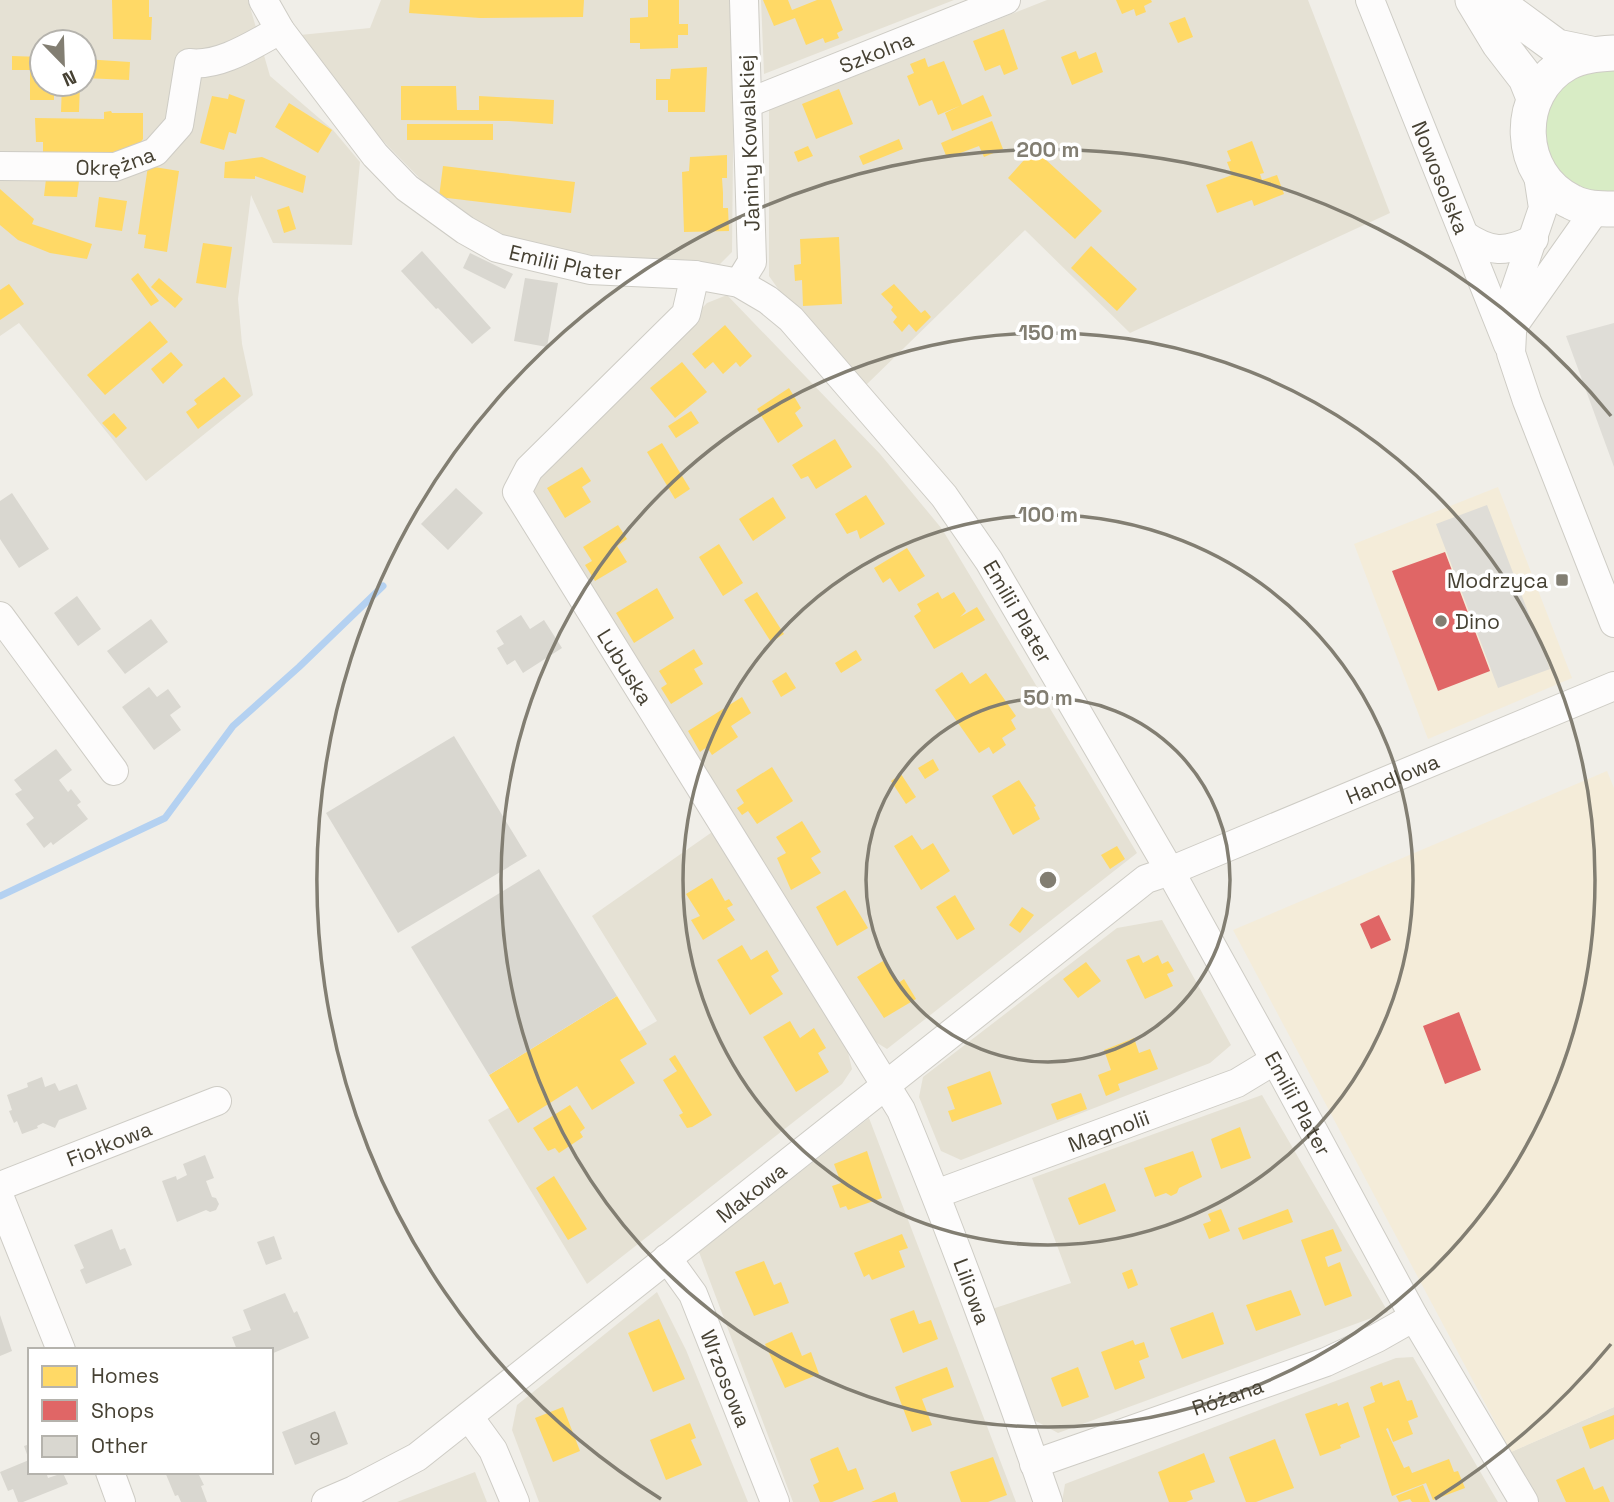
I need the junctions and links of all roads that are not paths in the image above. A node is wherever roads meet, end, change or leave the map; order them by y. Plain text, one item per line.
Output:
1 (263, 0) edge
2 (744, 0) edge
3 (1006, 0) edge
4 (1370, 0) edge
5 (1473, 0) edge
6 (1493, 0) edge
7 (280, 30) junction
8 (1602, 54) edge
9 (1534, 98) junction
10 (748, 103) junction
11 (0, 166) edge
12 (1537, 169) junction
13 (1605, 209) edge
14 (1464, 234) junction
15 (1534, 239) junction
16 (695, 275) junction
17 (739, 283) junction
18 (1514, 325) junction
19 (1511, 353) junction
20 (0, 616) edge
21 (1614, 623) edge
22 (1614, 686) edge
23 (114, 771) dead end
24 (1170, 871) junction
25 (1275, 1059) junction
26 (884, 1086) junction
27 (217, 1101) dead end
28 (0, 1186) edge
29 (936, 1194) junction
30 (0, 1198) edge
31 (667, 1258) junction
32 (1414, 1317) junction
33 (60, 1348) edge
34 (469, 1417) junction
35 (1034, 1464) junction
36 (111, 1474) edge
37 (121, 1502) edge
38 (326, 1502) edge
39 (516, 1502) edge
40 (775, 1502) edge
41 (1048, 1502) edge
42 (1524, 1502) edge

1 - 7 street, Emilii Plater
2 - 10 street, Janiny Kowalskiej
3 - 10 street, Szkolna
4 - 14 street, Nowosolska
5 - 9 street
6 - 8 street
7 - 11 street, Okrężna
7 - 16 street, Emilii Plater
8 - 9 street
9 - 12 street
10 - 17 street, Janiny Kowalskiej
12 - 13 street
12 - 15 street, Nowosolska
13 - 18 street, Nowosolska
14 - 15 street
14 - 19 street, Nowosolska
15 - 18 street, Nowosolska
16 - 17 street, Emilii Plater
16 - 26 street, Lubuska
17 - 24 street, Emilii Plater
18 - 19 street, Nowosolska
19 - 21 street, Nowosolska
20 - 23 street
22 - 24 street, Handlowa
24 - 25 street, Emilii Plater
24 - 26 street, Makowa
25 - 29 street, Magnolii
25 - 32 street, Emilii Plater
26 - 29 street, Liliowa
26 - 31 street, Makowa
27 - 28 street, Fiołkowa
29 - 35 street, Liliowa
30 - 33 street
31 - 34 street, Makowa
31 - 40 street, Wrzosowa
32 - 35 street, Różana
32 - 42 street, Emilii Plater
34 - 38 street, Makowa
34 - 39 street
35 - 41 street, Liliowa
36 - 37 street

